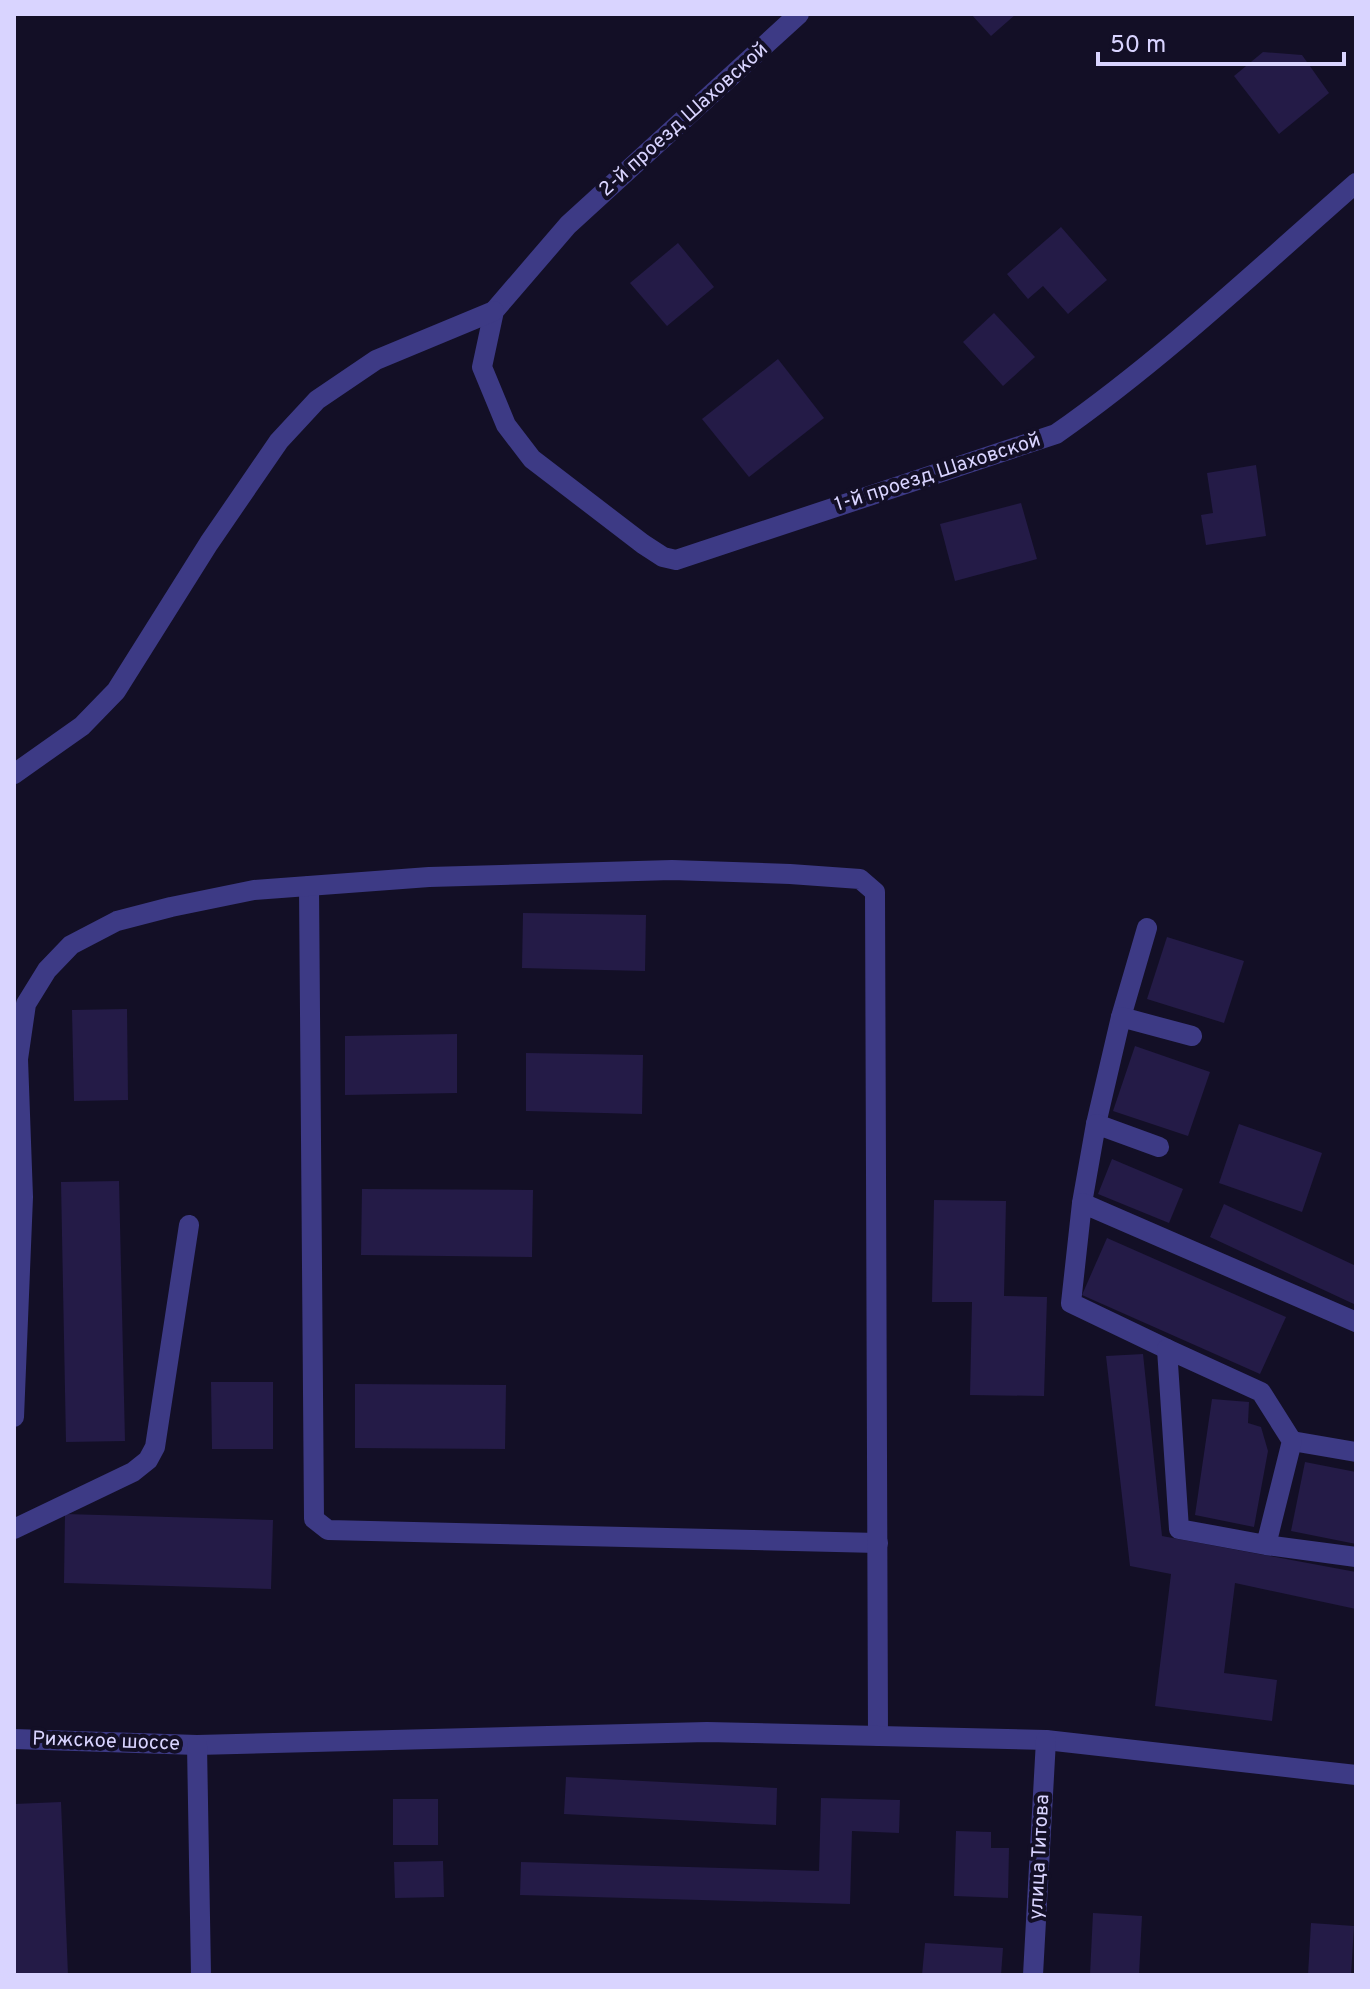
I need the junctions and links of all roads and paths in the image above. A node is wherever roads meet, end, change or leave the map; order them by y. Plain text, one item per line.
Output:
1 (799, 14) edge
2 (1356, 183) edge
3 (494, 311) junction
4 (14, 774) edge
5 (309, 886) junction
6 (1147, 928) dead end
7 (1121, 1017) junction
8 (1192, 1036) dead end
9 (16, 1058) edge
10 (1096, 1124) junction
11 (1159, 1147) dead end
12 (1082, 1203) junction
13 (189, 1225) dead end
14 (1356, 1322) edge
15 (1167, 1349) junction
16 (14, 1417) edge
17 (1292, 1441) junction
18 (1356, 1452) edge
19 (14, 1529) edge
20 (878, 1543) junction
21 (1266, 1545) junction
22 (1356, 1557) edge
23 (878, 1736) junction
24 (14, 1739) edge
25 (1046, 1740) junction
26 (197, 1745) junction
27 (1356, 1775) edge
28 (201, 1975) edge
29 (1033, 1975) edge

1 - 3 street, 2-й проезд Шаховской
2 - 3 street, 1-й проезд Шаховской
3 - 4 street
5 - 9 street
5 - 20 street
5 - 20 street
6 - 7 street
7 - 8 street
7 - 10 street
9 - 16 street
10 - 11 street
10 - 12 street
12 - 14 street
12 - 15 street
13 - 19 street
15 - 17 street
15 - 21 street
17 - 18 street
17 - 21 street
20 - 23 street
21 - 22 street
23 - 25 street, Рижское шоссе
23 - 26 street, Рижское шоссе
24 - 26 street, Рижское шоссе
25 - 27 street, Рижское шоссе
25 - 29 street, улица Титова
26 - 28 street

